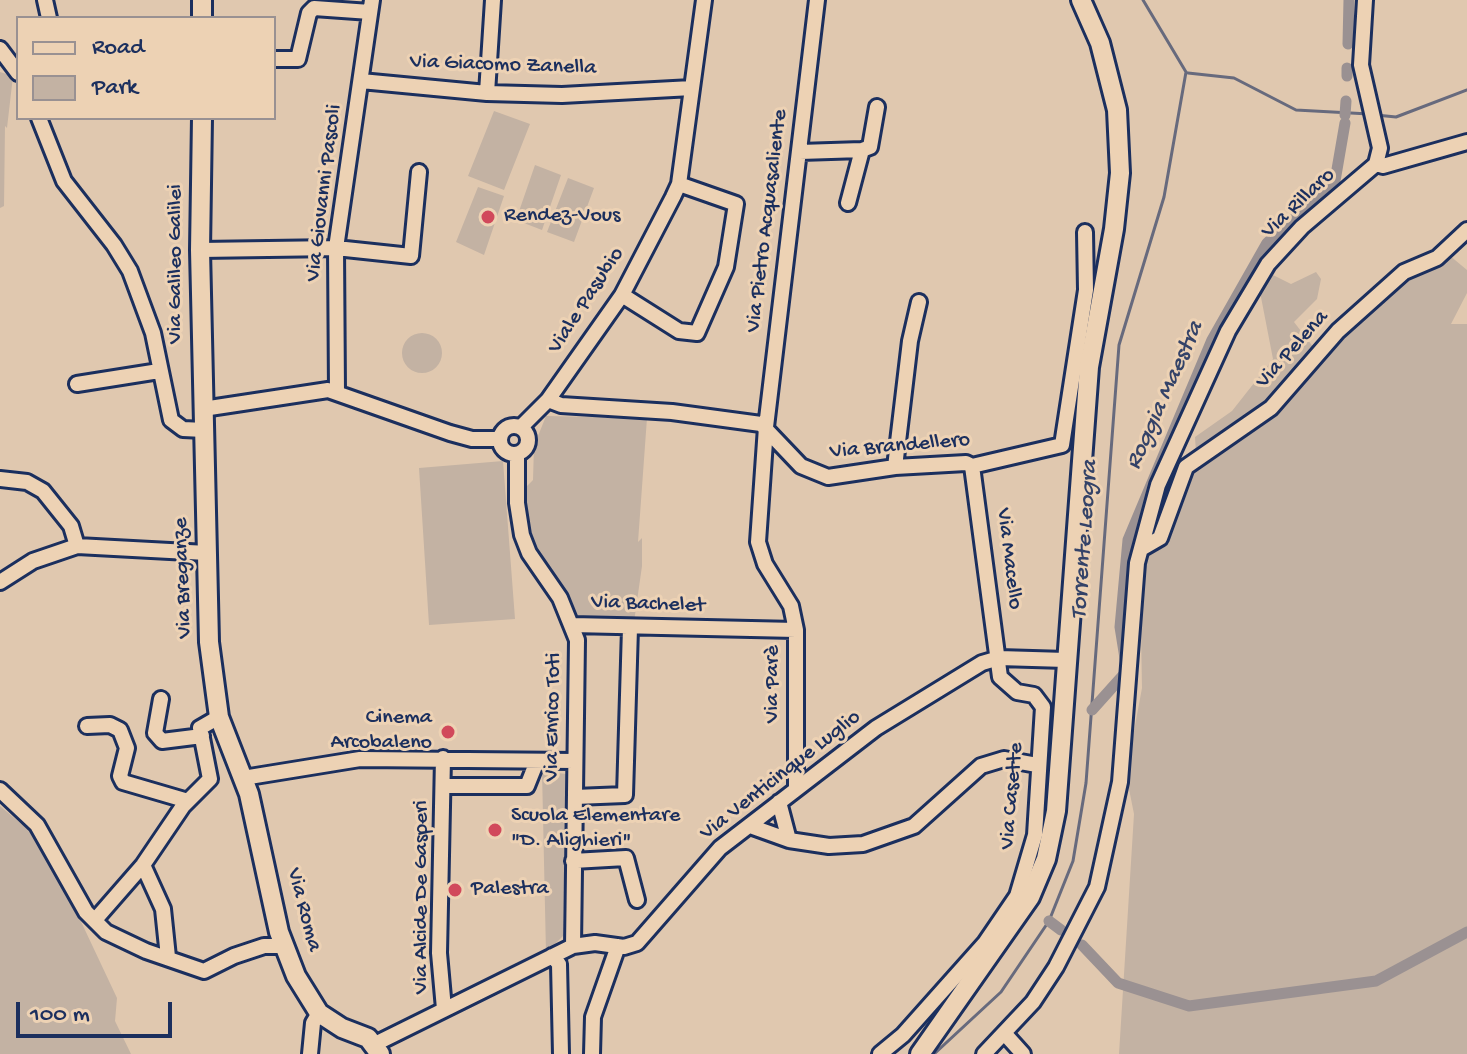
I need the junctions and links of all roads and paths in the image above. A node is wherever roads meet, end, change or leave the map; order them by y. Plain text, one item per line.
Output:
1 (493, 0) edge
2 (704, 0) edge
3 (817, 0) edge
4 (1081, 0) edge
5 (1365, 0) edge
6 (371, 6) edge
7 (0, 49) edge
8 (276, 59) edge
9 (16, 71) edge
10 (361, 81) junction
11 (692, 88) junction
12 (487, 93) junction
13 (877, 107) dead end
14 (40, 120) edge
15 (202, 120) edge
16 (1467, 142) edge
17 (862, 150) junction
18 (800, 152) junction
19 (1376, 164) junction
20 (419, 172) dead end
21 (679, 184) junction
22 (848, 203) dead end
23 (1467, 230) edge
24 (1085, 232) dead end
25 (336, 248) junction
26 (200, 250) junction
27 (622, 295) junction
28 (919, 302) dead end
29 (159, 371) junction
30 (77, 384) dead end
31 (337, 392) junction
32 (548, 400) junction
33 (203, 409) junction
34 (521, 427) junction
35 (766, 427) junction
36 (204, 430) junction
37 (499, 439) junction
38 (766, 448) joint
39 (517, 454) junction
40 (972, 466) junction
41 (895, 467) junction
42 (0, 479) edge
43 (77, 546) junction
44 (1141, 549) junction
45 (207, 553) junction
46 (0, 582) edge
47 (572, 625) junction
48 (630, 628) junction
49 (722, 629) joint
50 (796, 630) junction
51 (999, 658) junction
52 (1066, 660) junction
53 (161, 699) dead end
54 (219, 717) junction
55 (87, 726) dead end
56 (202, 736) junction
57 (228, 743) joint
58 (438, 758) junction
59 (537, 761) junction
60 (575, 761) junction
61 (1037, 765) junction
62 (243, 778) junction
63 (445, 786) junction
64 (796, 787) junction
65 (0, 790) edge
66 (575, 797) junction
67 (779, 802) junction
68 (185, 804) junction
69 (750, 826) junction
70 (789, 840) junction
71 (573, 861) junction
72 (143, 865) junction
73 (637, 900) dead end
74 (95, 920) junction
75 (283, 946) junction
76 (573, 946) junction
77 (618, 946) junction
78 (552, 956) junction
79 (168, 957) junction
80 (444, 1009) junction
81 (319, 1013) junction
82 (1005, 1034) junction
83 (560, 1048) edge
84 (377, 1049) edge
85 (310, 1054) edge
86 (592, 1054) edge
87 (880, 1054) edge
88 (920, 1054) edge
89 (984, 1054) edge
90 (1023, 1054) edge

1 - 12 street
2 - 11 street, Viale Pasubio
3 - 18 street, Via Pietro Acquasaliente
4 - 52 main road
5 - 19 street
6 - 8 street
6 - 10 street, Via Giovanni Pascoli
7 - 9 street
10 - 12 street, Via Giacomo Zanella
10 - 25 street, Via Giovanni Pascoli
11 - 12 street, Via Giacomo Zanella
11 - 21 street, Viale Pasubio
13 - 17 street
14 - 29 street
15 - 26 main road, Via Galileo Galilei
16 - 19 street
17 - 18 street
17 - 22 street
18 - 35 street, Via Pietro Acquasaliente
19 - 44 street, Via Rillaro
20 - 25 street
21 - 27 street, Viale Pasubio
21 - 27 street
23 - 44 street, Via Pelena
24 - 40 street, Via Brandellero
25 - 26 street
25 - 31 street, Via Giovanni Pascoli
26 - 33 main road, Via Galileo Galilei
27 - 32 street, Viale Pasubio
28 - 41 street
29 - 30 street
29 - 36 street
31 - 33 street
31 - 37 street
32 - 34 street, Viale Pasubio
32 - 35 street
33 - 36 main road, Via Breganze
34 - 37 street, Viale Pasubio
34 - 39 street
35 - 38 street, Via Pietro Acquasaliente
35 - 41 street, Via Brandellero
36 - 45 main road, Via Breganze
37 - 39 street
38 - 50 street, Via Parè
39 - 47 street, Via Enrico Toti
40 - 41 street, Via Brandellero
40 - 51 street, Via Macello
42 - 43 street
43 - 45 street
43 - 46 street
44 - 82 street, Via Rillaro
45 - 54 main road, Via Breganze
47 - 48 street, Via Bachelet
47 - 60 street, Via Enrico Toti
48 - 49 street, Via Bachelet
48 - 66 street
49 - 50 street, Via Parè
50 - 64 street, Via Parè
51 - 52 street, Via Venticinque Luglio
51 - 61 street, Via Casette
51 - 64 street, Via Venticinque Luglio
52 - 88 main road
53 - 56 street
54 - 56 street
54 - 57 main road, Via Breganze
55 - 68 street
56 - 68 street
57 - 62 main road, Via Roma
58 - 59 street
58 - 62 street
58 - 63 street, Via Alcide De Gasperi
59 - 60 street
59 - 63 street
60 - 66 street, Via Enrico Toti
61 - 70 street
61 - 87 street, Via Casette
62 - 75 main road, Via Roma
63 - 80 street, Via Alcide De Gasperi
64 - 67 street, Via Venticinque Luglio
65 - 74 street
66 - 71 street, Via Enrico Toti
67 - 69 street, Via Venticinque Luglio
67 - 70 street
68 - 72 street
69 - 70 street
69 - 77 street, Via Venticinque Luglio
71 - 73 street
71 - 76 street, Via Enrico Toti
72 - 74 street
72 - 79 street
74 - 79 street
75 - 79 street
75 - 81 main road, Via Roma
76 - 77 street
76 - 78 street
77 - 86 street
78 - 80 street
78 - 83 street
80 - 84 street
81 - 84 main road
81 - 85 street
82 - 89 street, Via Rillaro
82 - 90 street

